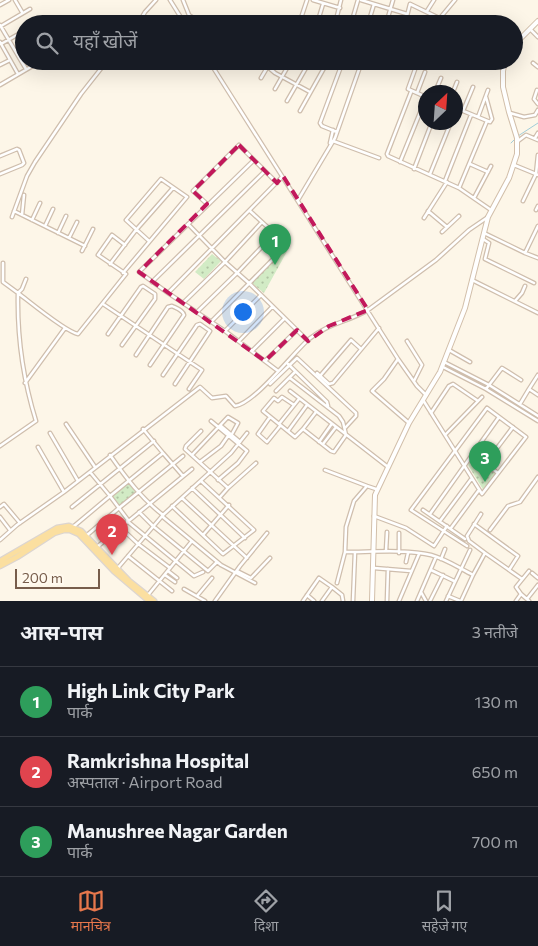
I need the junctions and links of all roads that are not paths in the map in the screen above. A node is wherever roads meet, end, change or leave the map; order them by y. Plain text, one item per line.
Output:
1 (9, 0) edge
2 (15, 0) edge
3 (156, 0) edge
4 (170, 0) edge
5 (183, 0) edge
6 (307, 0) edge
7 (313, 0) edge
8 (342, 0) edge
9 (360, 0) edge
10 (393, 0) edge
11 (411, 0) edge
12 (432, 0) edge
13 (455, 0) edge
14 (323, 3) junction
15 (374, 4) junction
16 (410, 4) junction
17 (0, 5) edge
18 (30, 8) dead end
19 (340, 8) junction
20 (390, 9) junction
21 (427, 11) junction
22 (22, 12) junction
23 (407, 14) joint
24 (17, 15) edge
25 (143, 15) edge
26 (179, 15) edge
27 (190, 15) edge
28 (302, 15) edge
29 (320, 15) edge
30 (338, 15) edge
31 (354, 15) edge
32 (371, 15) edge
33 (388, 15) edge
34 (434, 15) edge
35 (442, 15) edge
36 (15, 16) edge
37 (538, 21) edge
38 (0, 25) edge
39 (530, 30) junction
40 (15, 36) edge
41 (523, 37) edge
42 (538, 38) edge
43 (9, 40) junction
44 (0, 43) edge
45 (15, 50) edge
46 (10, 59) junction
47 (533, 63) dead end
48 (0, 65) edge
49 (538, 67) edge
50 (15, 68) edge
51 (16, 70) edge
52 (24, 70) edge
53 (100, 70) edge
54 (216, 70) edge
55 (266, 70) edge
56 (270, 70) edge
57 (286, 70) edge
58 (305, 70) edge
59 (323, 70) edge
60 (340, 70) edge
61 (359, 70) edge
62 (415, 70) edge
63 (504, 70) edge
64 (424, 72) dead end
65 (18, 74) junction
66 (282, 77) junction
67 (261, 78) dead end
68 (441, 78) dead end
69 (458, 82) dead end
70 (0, 85) edge
71 (296, 85) junction
72 (438, 85) edge
73 (456, 85) edge
74 (473, 86) dead end
75 (275, 90) dead end
76 (488, 90) dead end
77 (537, 90) edge
78 (310, 92) junction
79 (411, 92) junction
80 (417, 93) joint
81 (486, 96) junction
82 (287, 101) dead end
83 (538, 104) edge
84 (300, 111) dead end
85 (463, 111) joint
86 (509, 112) junction
87 (538, 112) edge
88 (471, 115) junction
89 (418, 117) edge
90 (478, 117) junction
91 (487, 121) junction
92 (333, 130) junction
93 (429, 130) edge
94 (448, 130) edge
95 (337, 132) junction
96 (538, 133) edge
97 (517, 138) junction
98 (537, 139) edge
99 (333, 141) junction
100 (330, 145) junction
101 (538, 155) edge
102 (0, 156) edge
103 (379, 158) dead end
104 (254, 160) junction
105 (400, 162) junction
106 (470, 164) junction
107 (514, 165) junction
108 (492, 166) dead end
109 (414, 169) junction
110 (265, 171) junction
111 (488, 172) junction
112 (0, 174) edge
113 (430, 175) junction
114 (537, 175) edge
115 (283, 176) junction
116 (446, 182) junction
117 (277, 183) junction
118 (174, 187) junction
119 (460, 188) junction
120 (24, 195) dead end
121 (474, 198) junction
122 (298, 201) junction
123 (523, 201) dead end
124 (40, 203) dead end
125 (207, 204) junction
126 (538, 206) edge
127 (53, 209) dead end
128 (491, 210) junction
129 (536, 210) dead end
130 (14, 211) junction
131 (250, 211) junction
132 (428, 211) junction
133 (22, 215) junction
134 (66, 216) dead end
135 (459, 216) dead end
136 (12, 217) dead end
137 (488, 217) junction
138 (424, 218) dead end
139 (32, 220) junction
140 (77, 222) dead end
141 (262, 222) junction
142 (188, 224) junction
143 (44, 226) junction
144 (538, 226) edge
145 (447, 227) junction
146 (93, 229) dead end
147 (136, 230) junction
148 (442, 232) dead end
149 (483, 232) junction
150 (58, 233) junction
151 (274, 234) junction
152 (200, 236) junction
153 (69, 238) junction
154 (481, 238) junction
155 (150, 241) junction
156 (125, 245) junction
157 (84, 246) junction
158 (212, 249) junction
159 (82, 250) dead end
160 (525, 253) junction
161 (538, 258) edge
162 (225, 262) junction
163 (3, 264) dead end
164 (110, 264) junction
165 (123, 273) junction
166 (237, 273) junction
167 (26, 279) dead end
168 (472, 280) junction
169 (152, 282) junction
170 (534, 283) dead end
171 (250, 284) junction
172 (525, 286) dead end
173 (18, 293) junction
174 (168, 293) junction
175 (261, 295) junction
176 (514, 301) junction
177 (183, 303) junction
178 (104, 304) junction
179 (272, 307) junction
180 (368, 310) junction
181 (197, 312) junction
182 (538, 313) edge
183 (121, 316) junction
184 (284, 319) junction
185 (211, 322) junction
186 (136, 325) junction
187 (65, 328) junction
188 (379, 328) junction
189 (225, 330) junction
190 (297, 330) junction
191 (108, 334) dead end
192 (150, 335) junction
193 (239, 341) junction
194 (308, 341) junction
195 (407, 342) dead end
196 (122, 345) dead end
197 (164, 345) junction
198 (362, 349) junction
199 (449, 350) junction
200 (252, 351) junction
201 (178, 354) junction
202 (136, 355) dead end
203 (398, 359) junction
204 (265, 361) junction
205 (190, 362) junction
206 (470, 362) dead end
207 (150, 364) dead end
208 (288, 364) junction
209 (444, 364) junction
210 (278, 371) junction
211 (296, 372) junction
212 (164, 375) dead end
213 (538, 375) edge
214 (290, 378) junction
215 (521, 380) dead end
216 (414, 381) junction
217 (25, 383) junction
218 (176, 384) dead end
219 (270, 384) dead end
220 (488, 386) junction
221 (311, 388) junction
222 (189, 389) dead end
223 (486, 389) junction
224 (529, 389) junction
225 (276, 391) dead end
226 (290, 391) dead end
227 (308, 391) junction
228 (426, 395) junction
229 (538, 395) edge
230 (482, 397) dead end
231 (298, 399) junction
232 (423, 400) junction
233 (478, 401) junction
234 (520, 404) junction
235 (307, 405) junction
236 (294, 406) junction
237 (328, 406) junction
238 (316, 412) junction
239 (432, 413) junction
240 (538, 416) edge
241 (270, 417) junction
242 (499, 418) junction
243 (211, 421) dead end
244 (538, 421) edge
245 (66, 424) dead end
246 (331, 424) junction
247 (409, 424) junction
248 (280, 425) junction
249 (220, 427) junction
250 (513, 427) junction
251 (336, 428) junction
252 (345, 428) junction
253 (143, 429) junction
254 (303, 429) junction
255 (201, 431) dead end
256 (288, 431) junction
257 (50, 433) dead end
258 (247, 433) dead end
259 (230, 435) junction
260 (346, 435) junction
261 (445, 435) junction
262 (154, 441) junction
263 (318, 442) junction
264 (240, 443) junction
265 (323, 445) junction
266 (0, 446) edge
267 (38, 447) dead end
268 (456, 450) junction
269 (163, 452) junction
270 (472, 454) junction
271 (110, 455) junction
272 (192, 455) junction
273 (182, 456) dead end
274 (200, 462) junction
275 (256, 463) dead end
276 (485, 464) junction
277 (173, 465) junction
278 (464, 466) junction
279 (388, 467) junction
280 (96, 468) junction
281 (119, 468) junction
282 (192, 469) dead end
283 (325, 470) dead end
284 (210, 471) junction
285 (90, 472) junction
286 (498, 473) junction
287 (183, 476) junction
288 (538, 477) edge
289 (472, 478) junction
290 (201, 480) junction
291 (218, 480) junction
292 (78, 481) junction
293 (129, 481) junction
294 (100, 484) junction
295 (368, 486) junction
296 (192, 488) junction
297 (228, 488) junction
298 (376, 489) junction
299 (479, 490) junction
300 (64, 492) junction
301 (138, 492) junction
302 (110, 496) junction
303 (220, 497) junction
304 (182, 498) junction
305 (149, 504) junction
306 (229, 505) junction
307 (72, 506) dead end
308 (172, 506) junction
309 (0, 507) edge
310 (119, 508) junction
311 (423, 510) dead end
312 (139, 512) junction
313 (221, 514) junction
314 (430, 514) junction
315 (481, 514) dead end
316 (164, 515) junction
317 (373, 516) junction
318 (0, 518) edge
319 (128, 521) junction
320 (440, 521) junction
321 (20, 523) junction
322 (474, 524) junction
323 (212, 525) junction
324 (153, 526) junction
325 (447, 526) junction
326 (73, 527) junction
327 (121, 527) junction
328 (451, 528) junction
329 (10, 530) junction
330 (490, 530) dead end
331 (443, 531) junction
332 (387, 532) dead end
333 (267, 533) dead end
334 (399, 533) dead end
335 (203, 535) junction
336 (86, 536) junction
337 (145, 537) junction
338 (0, 538) edge
339 (245, 538) junction
340 (465, 539) dead end
341 (192, 540) junction
342 (139, 544) junction
343 (233, 546) junction
344 (467, 546) dead end
345 (97, 547) junction
346 (446, 549) dead end
347 (470, 550) dead end
348 (184, 551) junction
349 (386, 551) junction
350 (345, 552) junction
351 (355, 552) junction
352 (373, 552) junction
353 (399, 553) junction
354 (408, 553) junction
355 (485, 553) junction
356 (419, 554) junction
357 (128, 556) junction
358 (436, 557) junction
359 (247, 558) junction
360 (270, 558) dead end
361 (441, 559) junction
362 (176, 561) junction
363 (0, 562) edge
364 (217, 562) junction
365 (406, 562) dead end
366 (0, 566) edge
367 (372, 568) junction
368 (461, 568) junction
369 (388, 569) junction
370 (116, 570) junction
371 (169, 570) junction
372 (430, 570) junction
373 (509, 570) junction
374 (411, 571) junction
375 (203, 572) dead end
376 (236, 572) junction
377 (164, 575) junction
378 (443, 575) junction
379 (473, 575) junction
380 (177, 578) dead end
381 (212, 578) dead end
382 (538, 578) edge
383 (522, 580) junction
384 (455, 581) junction
385 (159, 582) junction
386 (174, 582) dead end
387 (255, 583) dead end
388 (337, 584) dead end
389 (538, 585) edge
390 (332, 587) junction
391 (184, 589) dead end
392 (172, 591) dead end
393 (421, 592) junction
394 (521, 594) junction
395 (307, 595) junction
396 (197, 596) junction
397 (448, 596) junction
398 (148, 599) edge
399 (528, 600) edge
400 (154, 601) edge
401 (205, 601) edge
402 (215, 601) edge
403 (303, 601) edge
404 (314, 601) edge
405 (322, 601) edge
406 (343, 601) edge
407 (353, 601) edge
408 (372, 601) edge
409 (387, 601) edge
410 (399, 601) edge
411 (417, 601) edge
412 (426, 601) edge
413 (430, 601) edge
414 (446, 601) edge
415 (460, 601) edge
416 (516, 601) edge

1 - 17 street
2 - 22 street
3 - 25 street
4 - 26 street
5 - 27 street
6 - 28 street
7 - 14 street
8 - 19 street
9 - 15 street
9 - 31 street
10 - 20 street
11 - 16 street
12 - 21 street
13 - 35 street
14 - 19 street
14 - 29 street
15 - 20 street
15 - 32 street
16 - 21 street
16 - 23 street
18 - 22 street
19 - 30 street
20 - 23 street
20 - 33 street
21 - 34 street
22 - 24 street
36 - 38 street
37 - 39 street
38 - 43 street
39 - 41 street
39 - 42 street
40 - 43 street
43 - 44 street
43 - 45 street
44 - 46 street
46 - 48 street
46 - 50 street
47 - 49 street
51 - 65 street
52 - 65 street
53 - 130 street
54 - 115 street
55 - 67 street
56 - 66 street
57 - 66 street
58 - 71 street
59 - 78 street
60 - 92 street
61 - 95 street
62 - 79 street
63 - 86 street
64 - 80 street
65 - 70 street
66 - 71 street
66 - 75 street
68 - 72 street
69 - 73 street
71 - 78 street
71 - 82 street
74 - 85 street
76 - 81 street
77 - 83 street
78 - 84 street
79 - 80 street
79 - 105 street
81 - 90 street
81 - 91 street
85 - 88 street
86 - 87 street
86 - 97 street
88 - 90 street
88 - 116 street
89 - 105 street
90 - 91 street
91 - 106 street
92 - 95 street
92 - 100 street
93 - 109 street
94 - 113 street
95 - 99 street
96 - 98 street
97 - 98 street
97 - 107 street
99 - 100 street
99 - 103 street
100 - 122 street
101 - 114 street
102 - 112 street
104 - 110 street
104 - 125 street
104 - 125 street
105 - 109 street
106 - 111 street
106 - 119 street
107 - 114 street
107 - 128 street
108 - 111 street
109 - 113 street
110 - 117 street
110 - 152 street
111 - 121 street
113 - 116 street
114 - 123 street
115 - 117 street
115 - 122 street
116 - 119 street
116 - 132 street
117 - 131 street
118 - 147 street
118 - 147 street
118 - 155 street
119 - 121 street
120 - 133 street
121 - 128 street
122 - 180 street
124 - 139 street
125 - 142 street
126 - 129 street
127 - 143 street
128 - 137 street
130 - 133 street
130 - 136 street
131 - 141 street
131 - 158 street
132 - 138 street
132 - 145 street
133 - 139 street
134 - 150 street
135 - 145 street
137 - 149 street
137 - 180 street
139 - 143 street
140 - 153 street
141 - 151 street
141 - 162 street
142 - 152 street
142 - 169 street
143 - 150 street
144 - 160 street
145 - 148 street
146 - 157 street
147 - 155 street
147 - 156 street
149 - 154 street
149 - 160 street
150 - 153 street
151 - 166 street
151 - 171 street
152 - 158 street
152 - 169 street
153 - 157 street
154 - 168 street
154 - 170 street
155 - 165 street
156 - 164 street
156 - 164 street
157 - 159 street
158 - 162 street
158 - 174 street
160 - 161 street
162 - 166 street
162 - 177 street
163 - 173 street
164 - 165 street
165 - 178 street
166 - 171 street
166 - 181 street
167 - 173 street
168 - 176 street
168 - 199 street
169 - 174 street
171 - 175 street
171 - 185 street
172 - 176 street
173 - 187 street
173 - 217 street
174 - 177 street
175 - 179 street
175 - 189 street
176 - 182 street
177 - 181 street
178 - 183 street
178 - 187 street
179 - 184 street
179 - 193 street
180 - 188 street
180 - 194 street
181 - 185 street
183 - 186 street
183 - 186 street
183 - 191 street
184 - 190 street
184 - 200 street
185 - 189 street
186 - 192 street
186 - 196 street
187 - 217 street
188 - 198 street
188 - 203 street
189 - 193 street
190 - 194 street
190 - 204 street
192 - 197 street
192 - 197 street
192 - 202 street
193 - 200 street
194 - 208 street
195 - 216 street
197 - 201 street
197 - 207 street
198 - 198 street
199 - 206 street
199 - 209 street
200 - 204 street
201 - 205 street
201 - 205 street
201 - 212 street
203 - 216 street
203 - 247 street
204 - 210 street
205 - 218 street
205 - 222 street
208 - 210 street
208 - 211 street
208 - 219 street
208 - 252 street
209 - 220 street
209 - 223 street
209 - 228 street
210 - 253 street
211 - 214 street
211 - 221 street
213 - 224 street
214 - 225 street
214 - 227 street
215 - 220 street
216 - 228 street
217 - 266 street
220 - 223 street
220 - 234 street
221 - 227 street
221 - 237 street
223 - 244 street
224 - 229 street
224 - 234 street
226 - 231 street
227 - 237 street
228 - 232 street
230 - 233 street
231 - 235 street
231 - 236 street
232 - 239 street
232 - 247 street
233 - 239 street
233 - 261 street
234 - 240 street
235 - 238 street
235 - 256 street
236 - 241 street
236 - 248 street
237 - 252 street
238 - 246 street
238 - 254 street
239 - 261 street
241 - 248 street
241 - 248 street
242 - 250 street
242 - 268 street
242 - 270 street
243 - 249 street
245 - 280 street
246 - 251 street
246 - 263 street
247 - 279 street
248 - 256 street
249 - 259 street
249 - 259 street
249 - 272 street
250 - 276 street
250 - 286 street
251 - 260 street
251 - 265 street
252 - 260 street
253 - 262 street
253 - 271 street
254 - 256 street
254 - 263 street
255 - 272 street
257 - 292 street
258 - 264 street
259 - 264 street
259 - 274 street
260 - 265 street
260 - 279 street
261 - 268 street
262 - 269 street
262 - 281 street
263 - 265 street
264 - 284 street
264 - 291 street
267 - 300 street
268 - 278 street
268 - 331 street
269 - 277 street
269 - 293 street
270 - 276 street
270 - 278 street
271 - 280 street
271 - 281 street
272 - 274 street
273 - 277 street
274 - 284 street
275 - 297 street
276 - 286 street
277 - 287 street
277 - 301 street
278 - 289 street
278 - 314 street
279 - 298 street
280 - 285 street
281 - 293 street
281 - 294 street
282 - 287 street
283 - 295 street
284 - 290 street
284 - 291 street
285 - 292 street
285 - 294 street
286 - 299 street
287 - 305 street
288 - 330 street
289 - 299 street
289 - 320 street
290 - 296 street
290 - 303 street
291 - 297 street
292 - 300 street
293 - 301 street
293 - 302 street
294 - 302 street
294 - 307 street
295 - 298 street
295 - 350 street
296 - 304 street
296 - 313 street
297 - 303 street
298 - 317 street
299 - 328 street
300 - 321 street
301 - 305 street
301 - 310 street
302 - 310 street
302 - 326 street
303 - 306 street
304 - 308 street
304 - 323 street
305 - 312 street
305 - 316 street
306 - 313 street
306 - 339 street
308 - 316 street
308 - 335 street
309 - 321 street
310 - 319 street
310 - 336 street
311 - 314 street
312 - 319 street
312 - 324 street
313 - 323 street
313 - 339 street
314 - 320 street
315 - 322 street
316 - 324 street
316 - 341 street
317 - 331 street
317 - 352 street
318 - 329 street
319 - 327 street
319 - 337 street
320 - 325 street
321 - 329 street
322 - 355 street
322 - 373 street
323 - 335 street
323 - 343 street
324 - 337 street
324 - 348 street
325 - 328 street
325 - 331 street
326 - 336 main road
326 - 363 main road
327 - 342 street
327 - 345 street
328 - 340 street
329 - 338 street
331 - 344 street
332 - 349 street
333 - 359 street
334 - 353 street
335 - 343 street
336 - 345 main road
337 - 342 street
337 - 362 street
339 - 343 street
341 - 348 street
341 - 364 street
342 - 357 street
342 - 371 street
343 - 359 street
345 - 370 main road
346 - 361 street
347 - 368 street
348 - 362 street
348 - 364 street
349 - 352 street
349 - 353 street
350 - 351 street
350 - 388 street
351 - 352 street
351 - 407 street
352 - 367 street
353 - 354 street
354 - 356 street
354 - 365 street
355 - 373 street
355 - 379 street
356 - 358 street
356 - 374 street
357 - 370 street
357 - 385 street
358 - 361 street
358 - 372 street
359 - 376 street
360 - 376 street
361 - 368 street
362 - 371 street
362 - 375 street
364 - 376 street
366 - 370 main road
367 - 369 street
367 - 408 street
368 - 379 street
368 - 384 street
369 - 374 street
369 - 409 street
370 - 398 main road
371 - 377 street
371 - 380 street
372 - 378 street
372 - 393 street
373 - 383 street
374 - 410 street
376 - 387 street
376 - 402 street
377 - 385 street
377 - 386 street
378 - 384 street
378 - 413 street
379 - 415 street
381 - 396 street
382 - 383 street
383 - 394 street
384 - 397 street
385 - 392 street
385 - 398 street
389 - 399 street
390 - 395 street
390 - 405 street
390 - 406 street
391 - 396 street
393 - 411 street
393 - 412 street
394 - 399 street
394 - 416 street
395 - 403 street
395 - 404 street
396 - 401 street
397 - 414 street
397 - 415 street
398 - 400 main road

